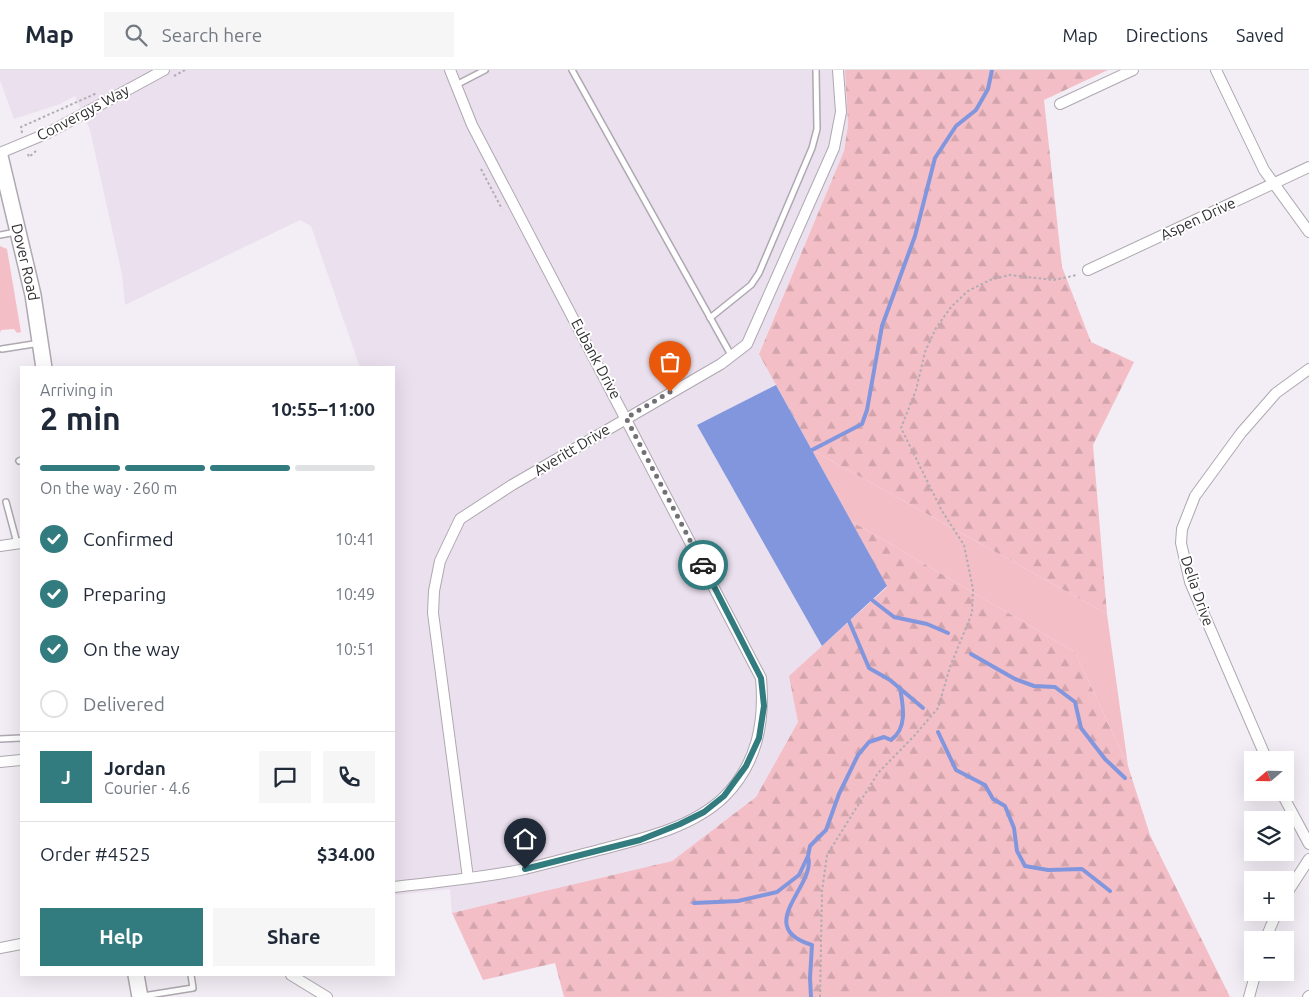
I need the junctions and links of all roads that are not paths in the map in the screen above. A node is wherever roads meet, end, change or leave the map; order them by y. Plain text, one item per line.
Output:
1 (164, 70) edge
2 (450, 70) edge
3 (485, 70) edge
4 (572, 70) edge
5 (816, 70) edge
6 (838, 70) edge
7 (1133, 70) edge
8 (1216, 70) edge
9 (456, 86) junction
10 (1060, 104) dead end
11 (0, 155) edge
12 (1309, 167) edge
13 (1274, 184) junction
14 (19, 231) junction
15 (1309, 232) edge
16 (0, 235) edge
17 (1088, 270) road end
18 (710, 318) junction
19 (40, 343) junction
20 (2, 349) dead end
21 (731, 356) junction
22 (44, 366) edge
23 (1309, 369) edge
24 (626, 418) junction
25 (6, 502) dead end
26 (19, 543) edge
27 (0, 546) edge
28 (20, 738) edge
29 (0, 739) edge
30 (1263, 751) edge
31 (20, 760) edge
32 (0, 762) edge
33 (1286, 801) edge
34 (1309, 844) edge
35 (1309, 859) edge
36 (468, 878) junction
37 (1294, 882) edge
38 (395, 887) edge
39 (20, 944) edge
40 (0, 948) edge
41 (136, 976) edge
42 (192, 976) edge
43 (293, 976) edge
44 (1253, 981) edge
45 (140, 997) edge
46 (327, 997) edge
47 (1249, 997) edge

1 - 11 street, Convergys Way
2 - 9 street, Eubank Drive
3 - 9 lane
4 - 18 lane
5 - 18 lane
6 - 21 street, Averitt Drive
7 - 10 street
8 - 13 street
9 - 24 street, Eubank Drive
11 - 14 main road, Dover Road
12 - 13 street, Aspen Drive
13 - 15 street
13 - 17 street, Aspen Drive
14 - 16 lane
14 - 19 main road, Dover Road
18 - 21 lane
19 - 20 lane
19 - 22 main road, Dover Road
21 - 24 street, Averitt Drive
23 - 30 street, Delia Drive
24 - 36 street, Averitt Drive
24 - 36 street, Eubank Drive
25 - 26 lane
26 - 27 street
28 - 29 lane
31 - 32 street
33 - 34 street
35 - 37 street
36 - 38 street, Eubank Drive
39 - 40 street
41 - 45 main road
42 - 45 lane
43 - 46 street
44 - 47 street

